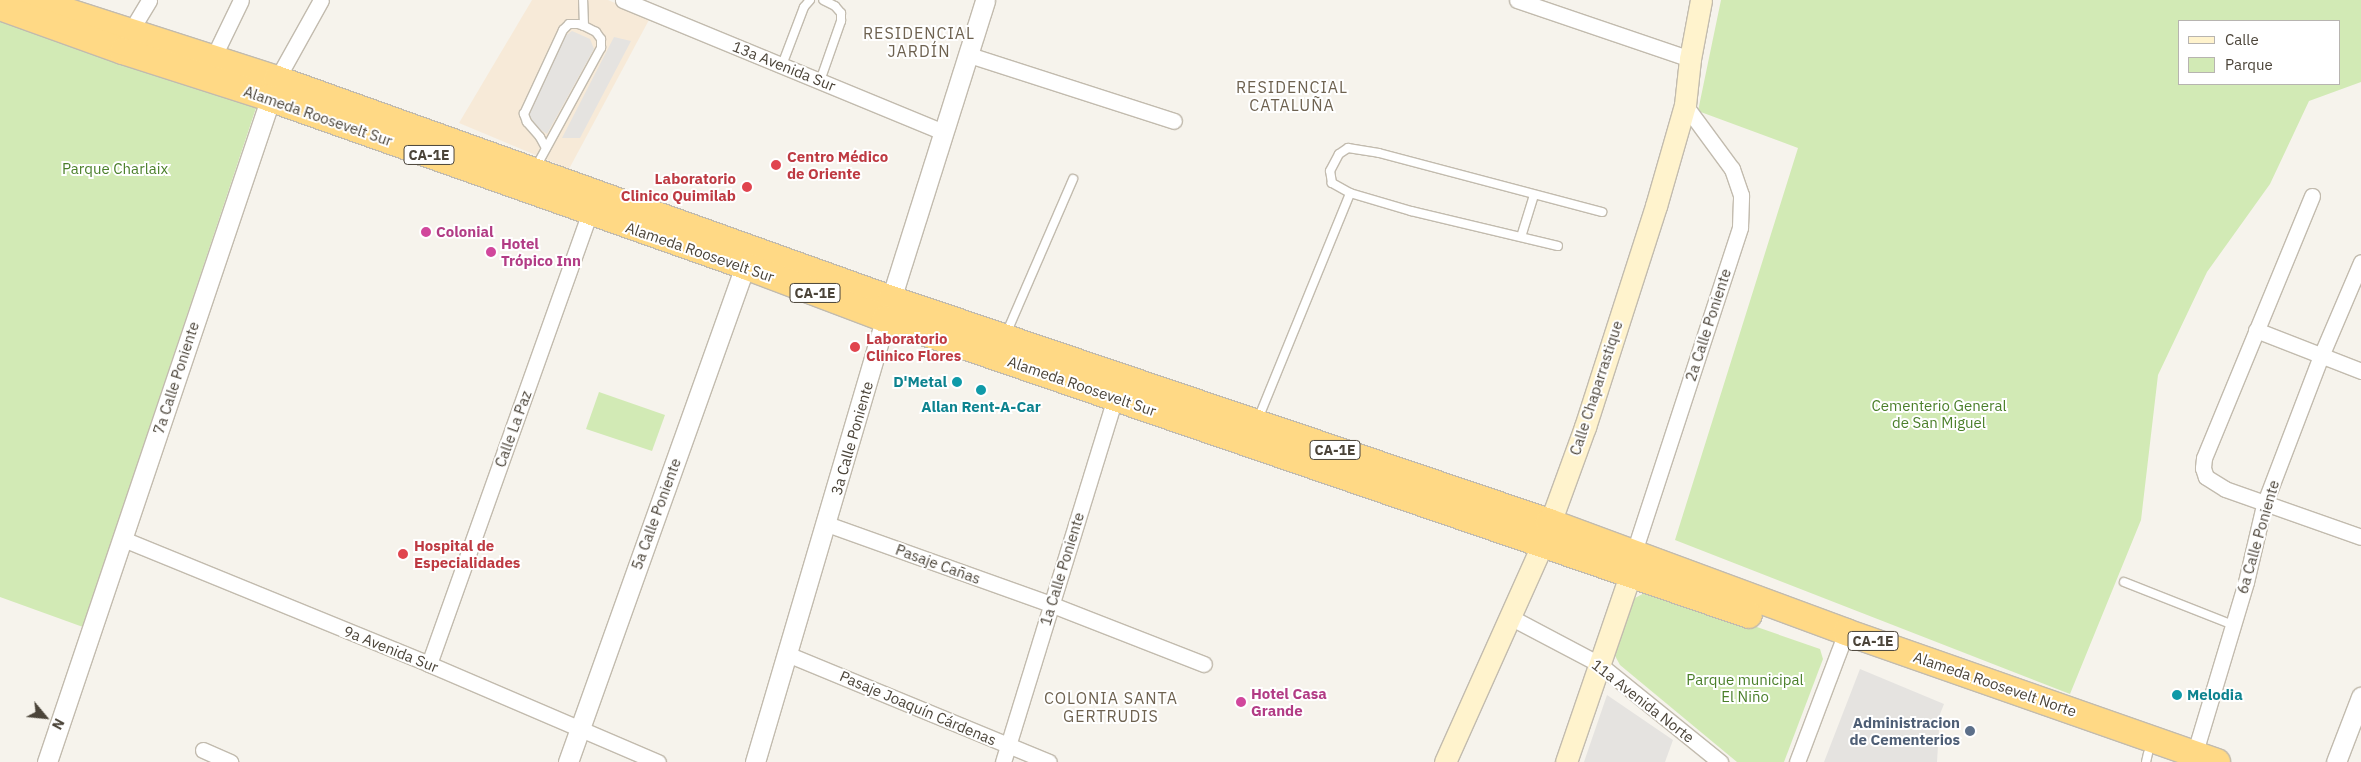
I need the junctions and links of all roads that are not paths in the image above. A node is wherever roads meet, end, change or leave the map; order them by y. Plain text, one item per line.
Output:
1 (149, 0) edge
2 (241, 0) edge
3 (321, 0) edge
4 (583, 0) edge
5 (623, 0) edge
6 (810, 0) edge
7 (823, 0) edge
8 (985, 0) edge
9 (1517, 0) edge
10 (1701, 0) edge
11 (48, 2) edge
12 (0, 7) edge
13 (584, 26) junction
14 (130, 32) junction
15 (969, 56) junction
16 (213, 58) junction
17 (1690, 59) junction
18 (782, 65) junction
19 (820, 81) junction
20 (273, 89) junction
21 (1685, 104) junction
22 (1174, 121) dead end
23 (944, 132) junction
24 (546, 148) junction
25 (534, 171) junction
26 (1073, 179) dead end
27 (1350, 193) junction
28 (1534, 196) junction
29 (2312, 196) dead end
30 (593, 203) junction
31 (1602, 212) dead end
32 (1521, 237) junction
33 (1558, 246) dead end
34 (2361, 262) edge
35 (744, 266) junction
36 (888, 309) junction
37 (2256, 330) junction
38 (1003, 336) junction
39 (2321, 356) junction
40 (2361, 371) edge
41 (1118, 386) junction
42 (1254, 423) junction
43 (2264, 505) junction
44 (827, 524) junction
45 (1546, 534) junction
46 (2361, 537) edge
47 (123, 539) junction
48 (1633, 562) junction
49 (2124, 582) dead end
50 (1050, 604) junction
51 (1510, 617) junction
52 (2233, 625) junction
53 (1843, 639) junction
54 (787, 654) junction
55 (429, 664) junction
56 (1204, 664) dead end
57 (1599, 664) junction
58 (2361, 697) edge
59 (580, 728) junction
60 (1008, 745) junction
61 (202, 750) dead end
62 (2147, 758) edge
63 (2196, 760) edge
64 (47, 762) edge
65 (230, 762) edge
66 (568, 762) edge
67 (658, 762) edge
68 (756, 762) edge
69 (1003, 762) edge
70 (1049, 762) edge
71 (1445, 762) edge
72 (1566, 762) edge
73 (1720, 762) edge
74 (1797, 762) edge
75 (2336, 762) edge

1 - 14 street
2 - 16 street
3 - 20 street, 7a Calle Poniente
4 - 13 lane
5 - 18 street, 13a Avenida Sur
6 - 18 lane
7 - 19 lane
8 - 15 street, 3a Calle Poniente
9 - 17 street
10 - 17 main road, Calle Chaparrastique
11 - 14 highway, Alameda Roosevelt Sur / CA-1E
12 - 20 highway, Alameda Roosevelt Sur / CA-1E
13 - 24 lane
13 - 24 lane
14 - 16 highway, Alameda Roosevelt Sur / CA-1E
15 - 22 street
15 - 23 street, 3a Calle Poniente
16 - 20 highway, Alameda Roosevelt Sur / CA-1E
17 - 21 main road, Calle Chaparrastique
18 - 19 street, 13a Avenida Sur
19 - 23 street, 13a Avenida Sur
20 - 25 highway, Alameda Roosevelt Sur / CA-1E
20 - 30 highway, Alameda Roosevelt Sur / CA-1E
20 - 47 street, 7a Calle Poniente
21 - 45 main road, Calle Chaparrastique
21 - 48 street, 2a Calle Poniente
23 - 36 street, 3a Calle Poniente
24 - 25 lane
25 - 30 highway, Alameda Roosevelt Sur / CA-1E
26 - 38 lane
27 - 28 lane
27 - 32 lane
27 - 42 lane
28 - 31 lane
28 - 32 lane
29 - 37 street
30 - 35 highway, Alameda Roosevelt Sur / CA-1E
30 - 36 highway, Alameda Roosevelt Sur / CA-1E
30 - 55 street, Calle La Paz
32 - 33 lane
34 - 39 street, 6a Calle Poniente
35 - 36 highway, Alameda Roosevelt Sur / CA-1E
35 - 59 street, 5a Calle Poniente
36 - 38 highway, Alameda Roosevelt Sur / CA-1E
36 - 41 highway, Alameda Roosevelt Sur / CA-1E
36 - 44 street, 3a Calle Poniente
37 - 39 street
37 - 43 street
38 - 41 highway, Alameda Roosevelt Sur / CA-1E
39 - 40 street
39 - 43 street, 6a Calle Poniente
41 - 42 highway, Alameda Roosevelt Sur / CA-1E
41 - 45 highway, Alameda Roosevelt Sur / CA-1E
41 - 50 street, 1a Calle Poniente
42 - 45 highway, Alameda Roosevelt Sur / CA-1E
43 - 46 street
43 - 52 street, 6a Calle Poniente
44 - 50 street, Pasaje Cañas
44 - 54 street, 3a Calle Poniente
45 - 48 highway, Alameda Roosevelt Norte / CA-1E
45 - 51 main road, Calle Chaparrastique
47 - 55 street, 9a Avenida Sur
47 - 64 street, 7a Calle Poniente
48 - 53 highway, Alameda Roosevelt Norte / CA-1E
48 - 57 main road, 2a Calle Poniente
49 - 52 lane
50 - 56 street, Pasaje Cañas
50 - 60 street, 1a Calle Poniente
51 - 57 street, 11a Avenida Norte
51 - 71 main road, Calle Chaparrastique
52 - 63 street, 6a Calle Poniente
53 - 62 highway, Alameda Roosevelt Norte / CA-1E
53 - 63 highway, Alameda Roosevelt Norte / CA-1E
53 - 74 street
54 - 60 street, Pasaje Joaquín Cárdenas
54 - 68 street, 3a Calle Poniente
55 - 59 street, 9a Avenida Sur
57 - 72 main road, 2a Calle Poniente
57 - 73 street, 11a Avenida Norte
58 - 75 street
59 - 66 street, 5a Calle Poniente
59 - 67 street, 9a Avenida Sur
60 - 69 street, 1a Calle Poniente
60 - 70 street, Pasaje Joaquín Cárdenas
61 - 65 street
62 - 63 highway, Alameda Roosevelt Norte / CA-1E

